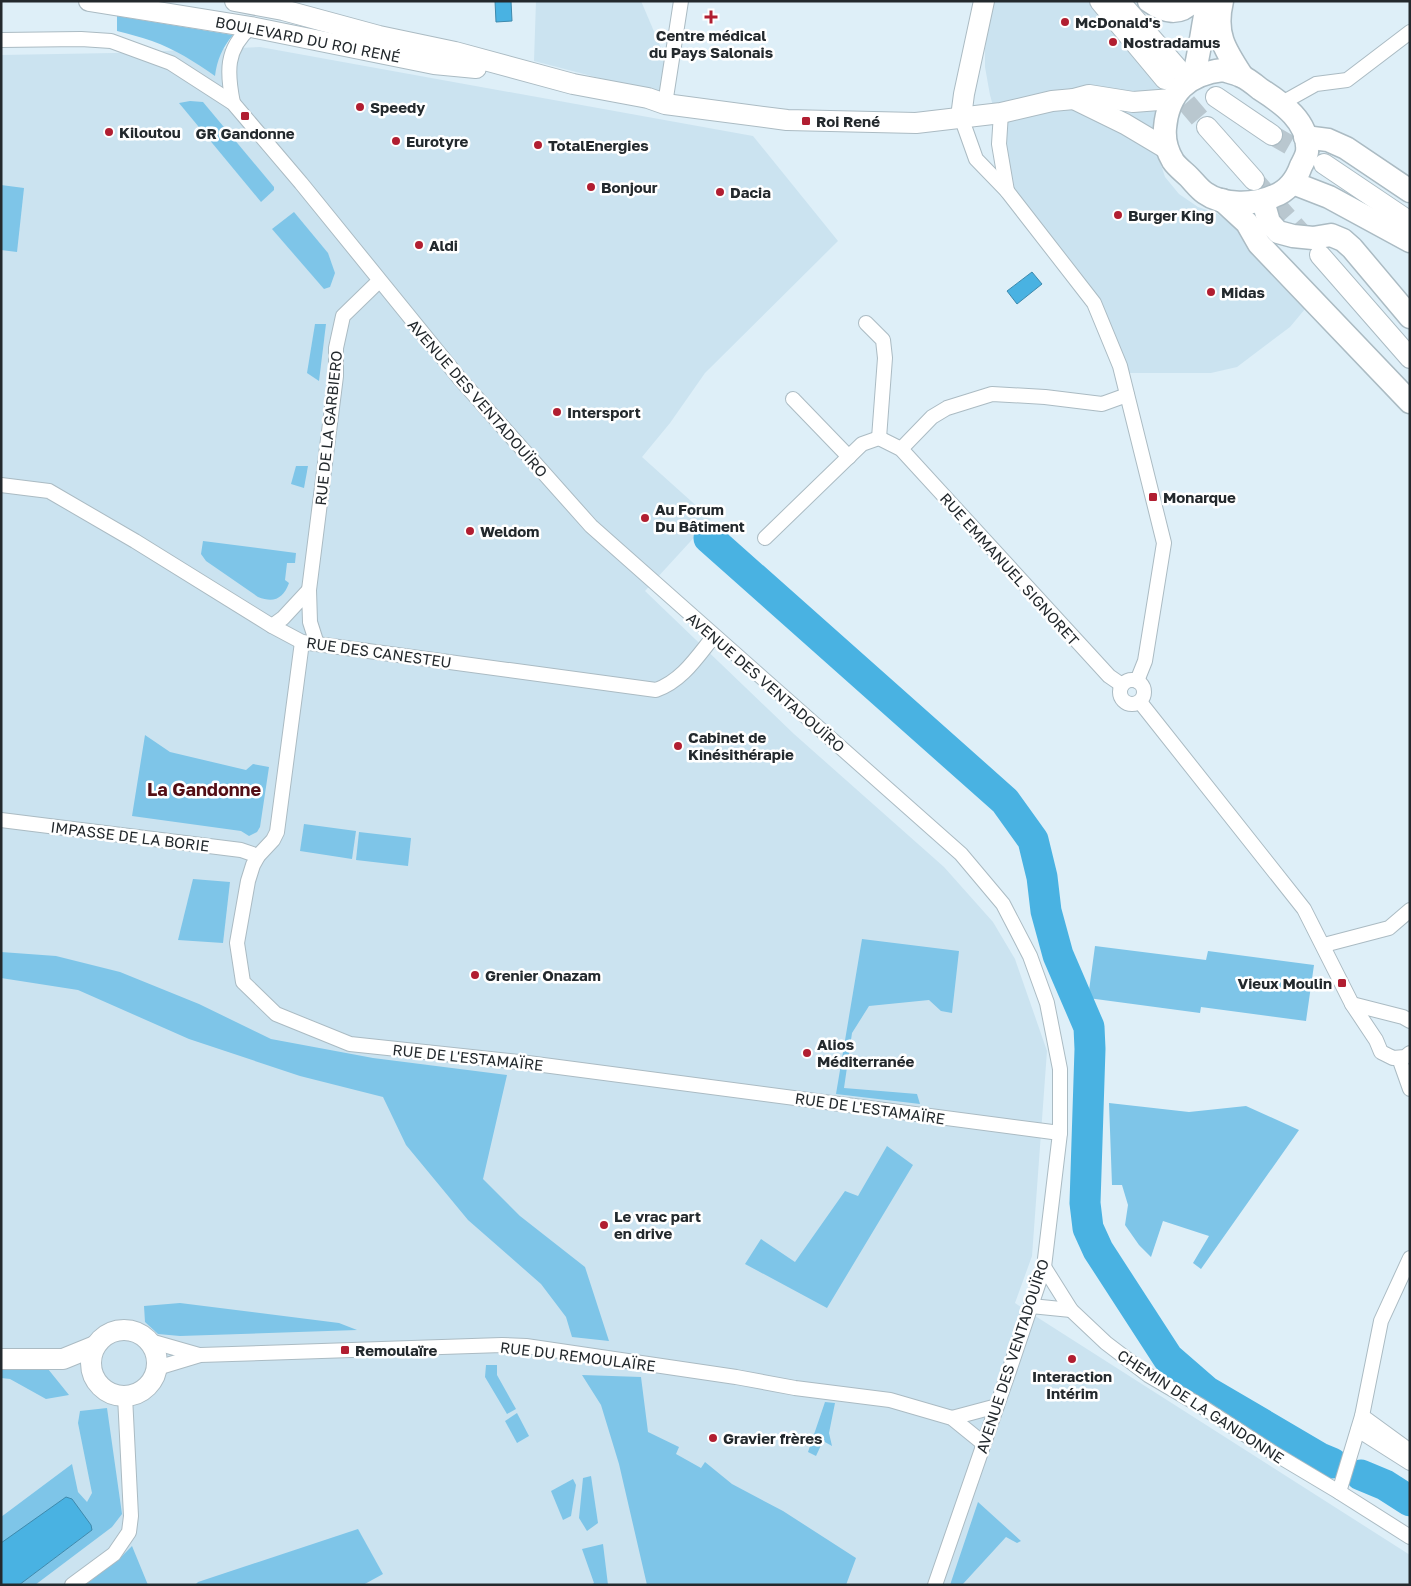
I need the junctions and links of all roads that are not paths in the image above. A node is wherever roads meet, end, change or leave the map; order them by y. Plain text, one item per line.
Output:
1 (89, 1) edge
2 (235, 1) edge
3 (681, 1) edge
4 (984, 1) edge
5 (1100, 1) edge
6 (1119, 1) edge
7 (1149, 1) edge
8 (1193, 1) edge
9 (1208, 1) edge
10 (1222, 1) edge
11 (305, 8) edge
12 (251, 27) junction
13 (1410, 32) edge
14 (1, 40) edge
15 (529, 73) junction
16 (1242, 76) junction
17 (1177, 82) junction
18 (1216, 97) dead end
19 (1074, 99) junction
20 (233, 103) junction
21 (1282, 103) junction
22 (665, 104) junction
23 (1001, 112) junction
24 (961, 118) junction
25 (1208, 127) tunnel mouth
26 (1272, 136) tunnel mouth
27 (1305, 137) junction
28 (1167, 149) junction
29 (1324, 164) tunnel mouth
30 (1254, 180) tunnel mouth
31 (1293, 183) junction
32 (1007, 191) junction
33 (1410, 191) edge
34 (1222, 200) junction
35 (1263, 201) junction
36 (1410, 222) edge
37 (1410, 241) edge
38 (1320, 255) tunnel mouth
39 (379, 281) junction
40 (1410, 317) edge
41 (866, 323) dead end
42 (1410, 358) edge
43 (1127, 395) junction
44 (793, 400) dead end
45 (1410, 402) edge
46 (879, 438) junction
47 (901, 449) junction
48 (849, 457) junction
49 (1, 485) edge
50 (765, 538) dead end
51 (308, 590) junction
52 (272, 626) junction
53 (714, 636) junction
54 (302, 642) junction
55 (317, 644) junction
56 (1137, 681) junction
57 (1122, 685) junction
58 (1140, 702) junction
59 (1, 820) edge
60 (258, 856) junction
61 (1410, 910) edge
62 (1324, 945) junction
63 (1352, 1004) junction
64 (1396, 1016) junction
65 (1410, 1021) edge
66 (1376, 1040) junction
67 (1404, 1056) edge
68 (1410, 1089) edge
69 (1060, 1133) junction
70 (1410, 1258) edge
71 (1044, 1267) junction
72 (1031, 1306) junction
73 (1070, 1310) junction
74 (150, 1341) junction
75 (95, 1346) junction
76 (200, 1355) junction
77 (1, 1359) edge
78 (63, 1359) junction
79 (157, 1368) junction
80 (92, 1371) junction
81 (125, 1396) junction
82 (997, 1406) junction
83 (1362, 1416) junction
84 (952, 1418) junction
85 (1358, 1430) junction
86 (984, 1444) junction
87 (1410, 1451) edge
88 (1410, 1463) edge
89 (1339, 1492) junction
90 (1410, 1537) edge
91 (72, 1585) edge
92 (935, 1585) edge

1 - 12 main road, BOULEVARD DU ROI RENÉ
2 - 11 main road, BOULEVARD DU ROI RENÉ
3 - 22 street
4 - 24 main road
5 - 17 main road
6 - 17 main road
7 - 8 main road
9 - 17 main road
10 - 16 main road
11 - 15 main road, BOULEVARD DU ROI RENÉ
12 - 15 main road, BOULEVARD DU ROI RENÉ
12 - 20 street
13 - 21 street
14 - 20 street, AVENUE DES VENTADOUÏRO
15 - 22 main road, BOULEVARD DU ROI RENÉ
16 - 17 main road
16 - 21 main road
17 - 19 main road, BOULEVARD DU ROI RENÉ
17 - 28 main road
18 - 26 main road
19 - 23 main road, BOULEVARD DU ROI RENÉ
19 - 28 main road
20 - 39 street, AVENUE DES VENTADOUÏRO
21 - 27 main road
22 - 24 main road, BOULEVARD DU ROI RENÉ
23 - 24 main road, BOULEVARD DU ROI RENÉ
23 - 32 street
24 - 32 street
25 - 30 main road
27 - 31 main road
27 - 33 main road
28 - 34 main road
29 - 36 main road
31 - 35 main road
31 - 37 main road
32 - 43 street
34 - 35 main road
34 - 45 main road
35 - 40 main road
38 - 42 main road
39 - 51 street, RUE DE LA GARBIERO
39 - 53 street, AVENUE DES VENTADOUÏRO
41 - 46 street
43 - 47 street
43 - 56 street
44 - 48 street
46 - 47 street, RUE EMMANUEL SIGNORET
46 - 48 street
47 - 57 street, RUE EMMANUEL SIGNORET
48 - 50 street
49 - 52 street, RUE DES CANESTEU
51 - 52 street
51 - 55 street, RUE DE LA GARBIERO
52 - 54 street, RUE DES CANESTEU
53 - 55 street, RUE DES CANESTEU
53 - 69 street, AVENUE DES VENTADOUÏRO
54 - 55 street, RUE DES CANESTEU
54 - 60 street, RUE DE L'ESTAMAÏRE
56 - 57 street
56 - 58 street
57 - 58 street
58 - 62 street
59 - 60 street, IMPASSE DE LA BORIE
60 - 69 street, RUE DE L'ESTAMAÏRE
61 - 62 street
62 - 63 street
63 - 64 street
63 - 66 street
64 - 65 street
64 - 66 street
66 - 67 street
67 - 68 street
69 - 71 street, AVENUE DES VENTADOUÏRO
70 - 83 street
71 - 72 street, AVENUE DES VENTADOUÏRO
71 - 73 street, CHEMIN DE LA GANDONNE
72 - 73 street
72 - 82 street, AVENUE DES VENTADOUÏRO
73 - 89 street, CHEMIN DE LA GANDONNE
74 - 75 main road, RUE DU REMOULAÏRE
74 - 76 street, RUE DU REMOULAÏRE
74 - 79 main road
75 - 78 main road, RUE DU REMOULAÏRE
75 - 80 main road
76 - 79 street, RUE DU REMOULAÏRE
76 - 84 street, RUE DU REMOULAÏRE
77 - 78 main road, RUE DU REMOULAÏRE
78 - 80 main road, RUE DU REMOULAÏRE
79 - 81 main road
80 - 81 main road
81 - 91 street
82 - 84 street
82 - 86 street, AVENUE DES VENTADOUÏRO
83 - 85 street
83 - 87 street
84 - 86 street, RUE DU REMOULAÏRE
85 - 88 street
85 - 89 street
86 - 92 street, AVENUE DES VENTADOUÏRO
89 - 90 street, CHEMIN DE LA GANDONNE

